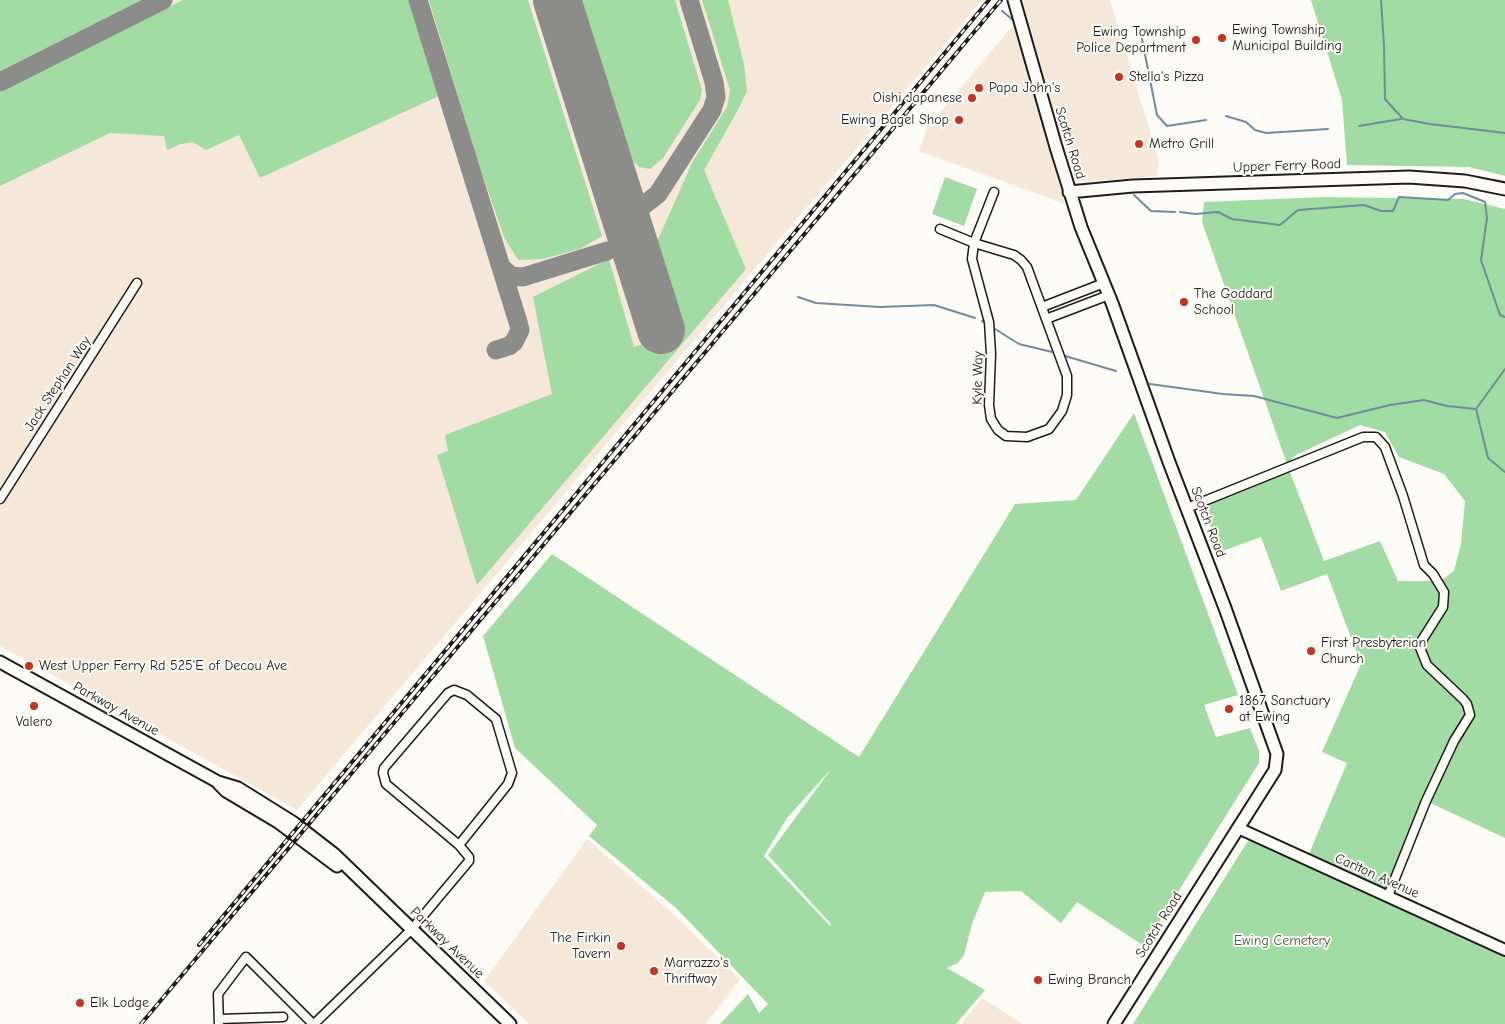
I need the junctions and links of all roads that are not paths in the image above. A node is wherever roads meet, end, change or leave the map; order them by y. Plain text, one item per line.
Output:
1 (1014, 0) edge
2 (1505, 189) edge
3 (994, 192) dead end
4 (1070, 192) junction
5 (940, 230) dead end
6 (974, 243) junction
7 (137, 283) dead end
8 (1104, 283) junction
9 (1109, 295) junction
10 (1042, 307) junction
11 (1046, 319) junction
12 (0, 499) edge
13 (1187, 508) junction
14 (0, 662) edge
15 (1238, 828) junction
16 (459, 845) junction
17 (1388, 896) junction
18 (412, 929) junction
19 (1505, 950) edge
20 (283, 1017) dead end
21 (219, 1021) edge
22 (313, 1024) edge
23 (510, 1024) edge
24 (1114, 1024) edge

1 - 4 main road, Scotch Road
2 - 4 main road, Upper Ferry Road
3 - 6 street, Kyle Way
4 - 8 main road, Scotch Road
5 - 6 street, Kyle Way
6 - 10 street, Kyle Way
6 - 11 street, Kyle Way
7 - 12 street, Jack Stephan Way
8 - 9 main road, Scotch Road
8 - 10 street
9 - 11 street
9 - 13 main road, Scotch Road
10 - 11 street, Kyle Way
13 - 15 main road, Scotch Road
13 - 17 street
14 - 18 main road, Parkway Avenue
15 - 17 street, Carlton Avenue
15 - 24 main road, Scotch Road
16 - 16 street
16 - 18 street
17 - 19 street, Carlton Avenue
18 - 22 street
18 - 23 main road, Parkway Avenue
20 - 21 street
21 - 22 street

